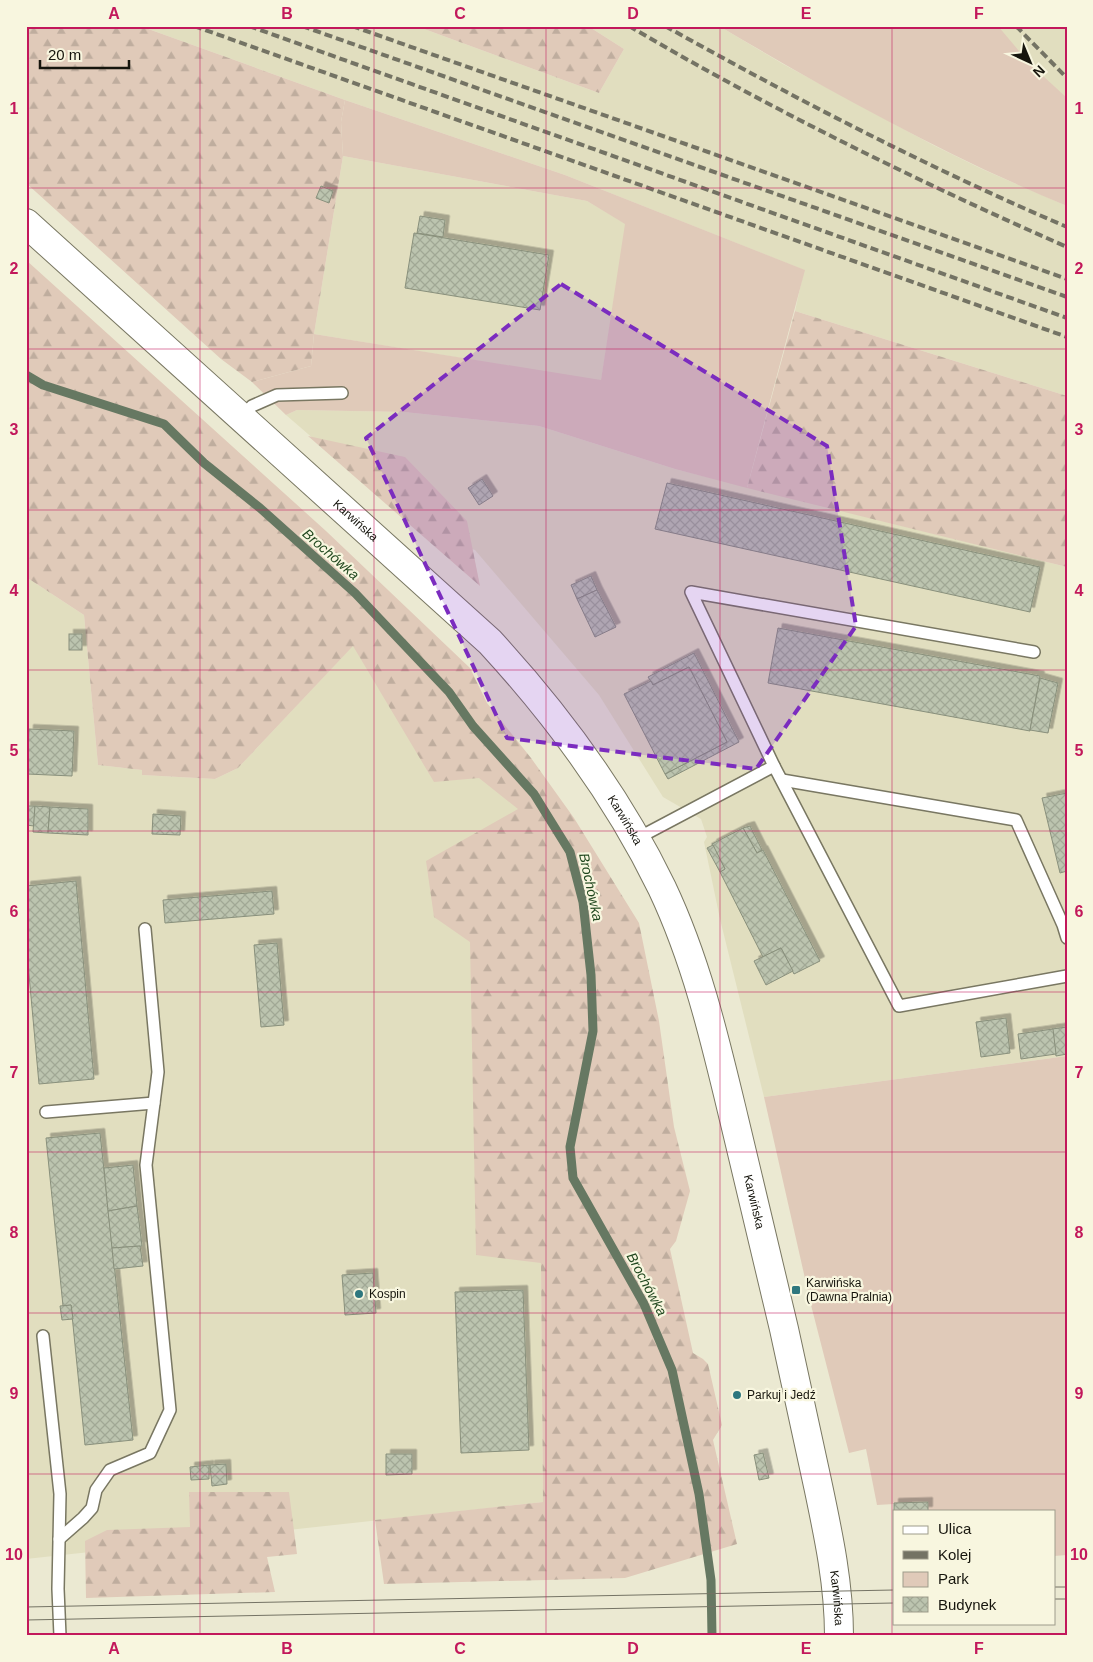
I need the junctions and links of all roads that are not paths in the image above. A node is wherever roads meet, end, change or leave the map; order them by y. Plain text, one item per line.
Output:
1 (26, 224) edge
2 (342, 393) dead end
3 (242, 418) junction
4 (1034, 652) dead end
5 (774, 766) junction
6 (782, 780) junction
7 (636, 839) junction
8 (145, 929) dead end
9 (1067, 938) edge
10 (1067, 976) edge
11 (154, 1103) junction
12 (46, 1112) dead end
13 (43, 1336) dead end
14 (59, 1539) junction
15 (60, 1636) edge
16 (839, 1636) edge

1 - 3 street, Karwińska
2 - 3 lane
3 - 7 street, Karwińska
4 - 5 lane
5 - 6 lane
5 - 7 lane
6 - 9 lane
6 - 10 lane
7 - 16 street, Karwińska
8 - 11 lane
11 - 12 lane
11 - 14 lane
13 - 14 lane
14 - 15 lane

